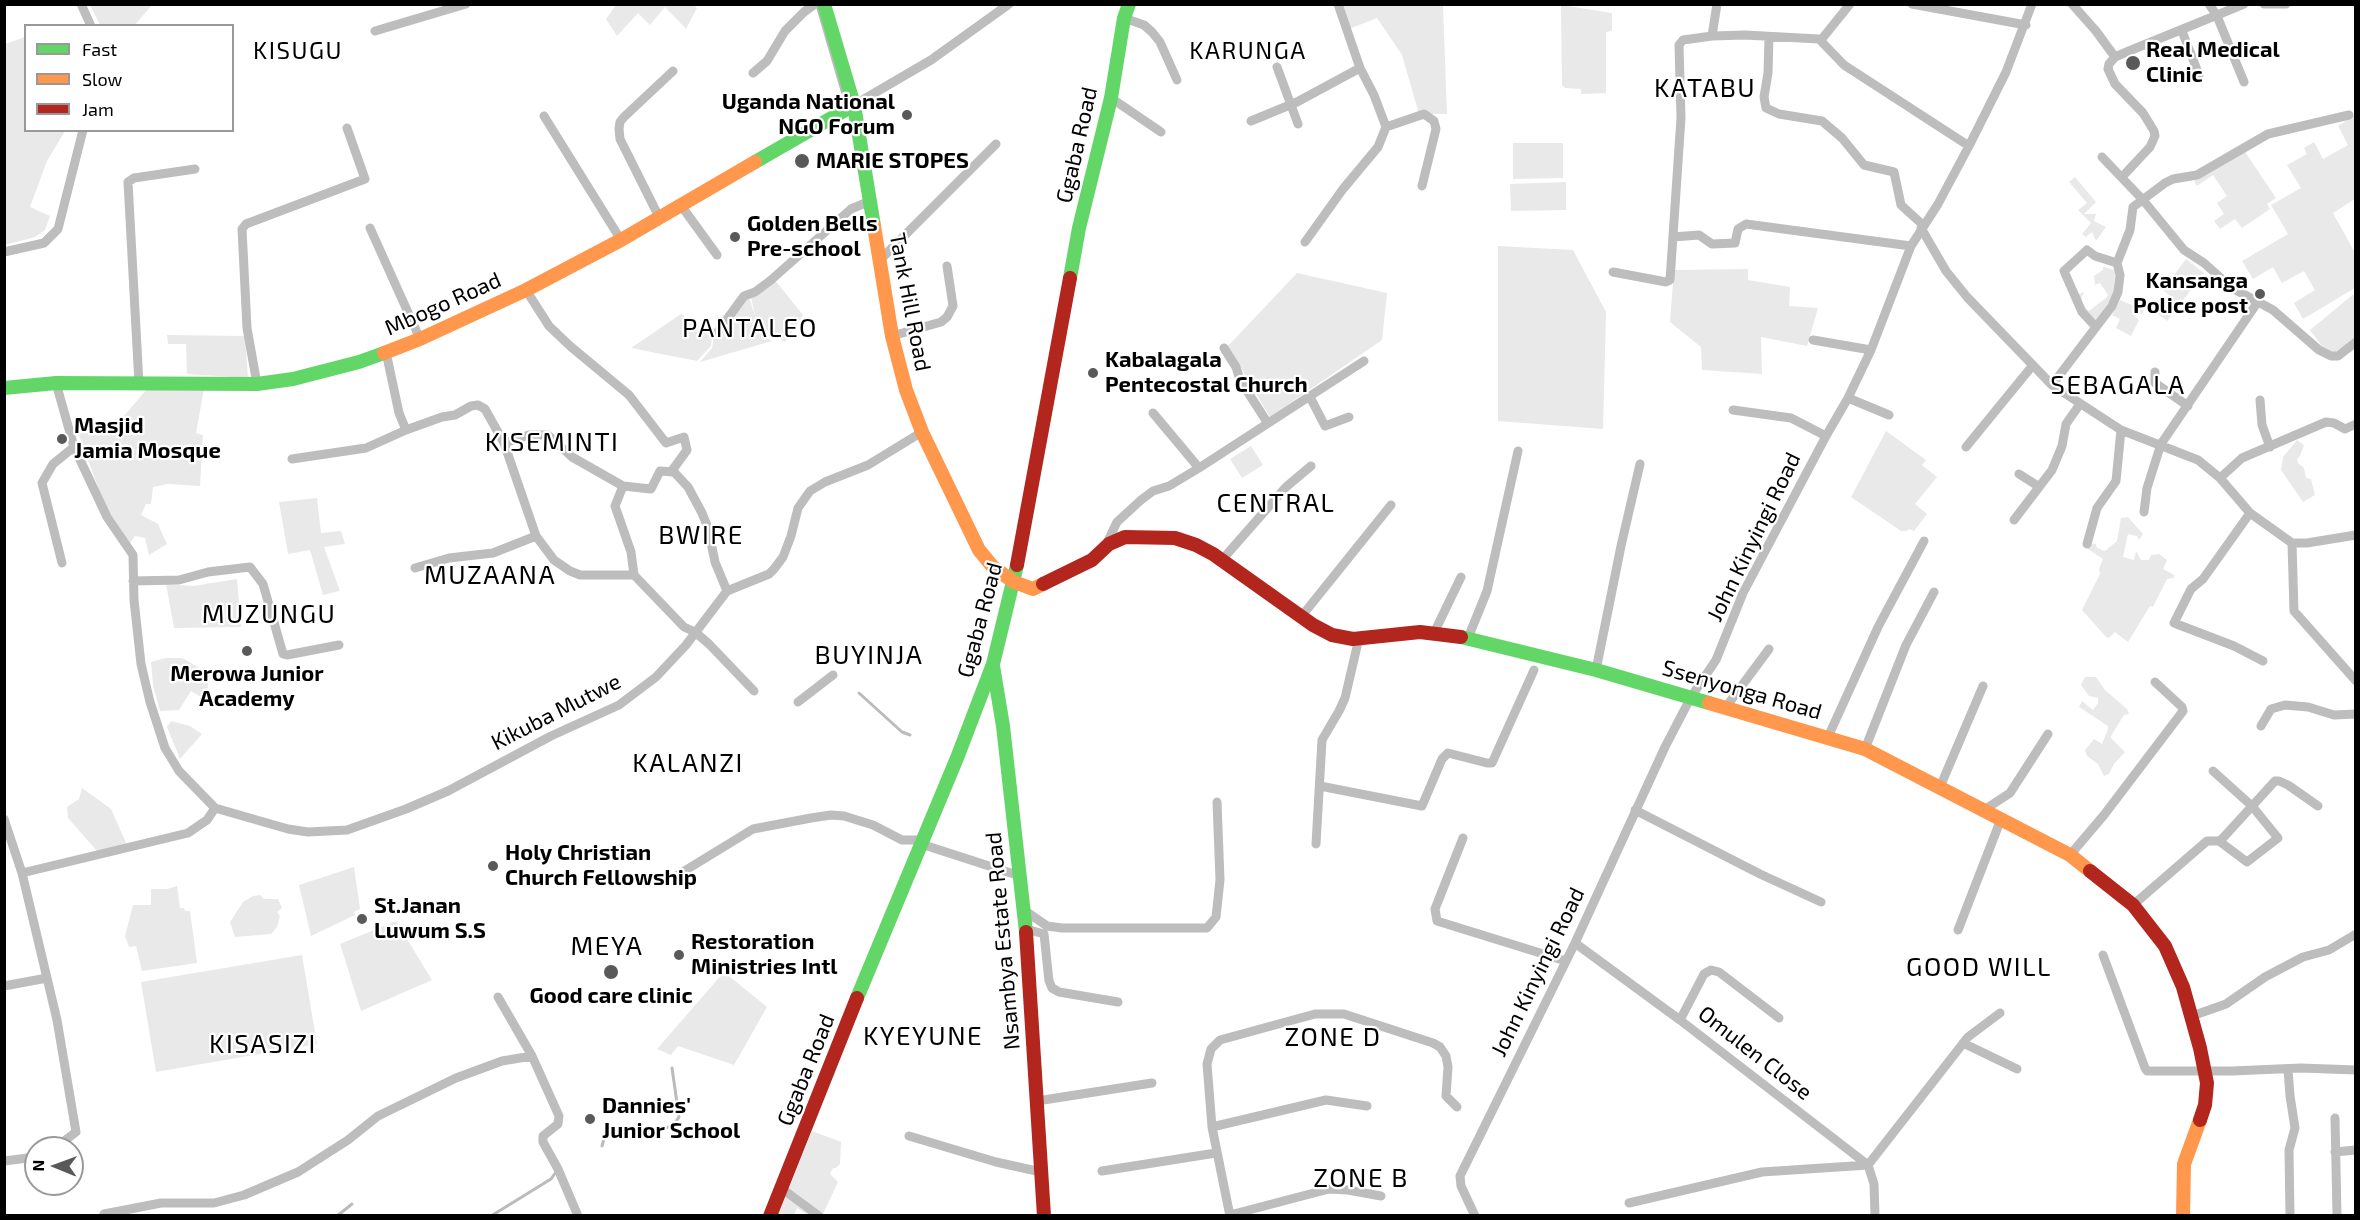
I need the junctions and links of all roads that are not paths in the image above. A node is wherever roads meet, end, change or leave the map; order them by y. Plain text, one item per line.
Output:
1 (81, 4) edge
2 (466, 4) edge
3 (815, 4) edge
4 (824, 4) edge
5 (990, 4) edge
6 (1009, 4) edge
7 (1129, 4) edge
8 (1338, 4) edge
9 (1717, 4) edge
10 (1850, 4) edge
11 (1912, 4) edge
12 (2032, 4) edge
13 (2072, 4) edge
14 (2209, 4) edge
15 (2244, 4) edge
16 (2264, 4) edge
17 (2286, 4) edge
18 (999, 12) junction
19 (2217, 16) junction
20 (1124, 18) junction
21 (90, 24) edge
22 (2026, 25) junction
23 (375, 31) dead end
24 (2182, 31) junction
25 (1713, 36) junction
26 (1769, 37) junction
27 (1821, 40) junction
28 (2115, 57) junction
29 (1277, 67) dead end
30 (1360, 68) junction
31 (673, 71) dead end
32 (753, 73) dead end
33 (2199, 75) dead end
34 (1177, 80) dead end
35 (2244, 81) dead end
36 (1111, 98) junction
37 (854, 105) junction
38 (1291, 105) junction
39 (2349, 115) dead end
40 (544, 116) dead end
41 (1251, 121) dead end
42 (1298, 124) dead end
43 (1386, 127) junction
44 (347, 128) dead end
45 (82, 132) edge
46 (1161, 132) dead end
47 (996, 144) dead end
48 (1969, 147) junction
49 (2102, 157) dead end
50 (195, 169) dead end
51 (2122, 177) junction
52 (1422, 186) dead end
53 (2143, 200) junction
54 (870, 201) junction
55 (681, 204) junction
56 (659, 217) junction
57 (1922, 227) junction
58 (370, 228) dead end
59 (1674, 237) junction
60 (621, 240) junction
61 (1305, 242) dead end
62 (1911, 246) junction
63 (4, 252) edge
64 (717, 255) dead end
65 (879, 261) junction
66 (2117, 263) junction
67 (947, 266) dead end
68 (1613, 272) dead end
69 (526, 290) junction
70 (2257, 303) junction
71 (2095, 326) junction
72 (717, 333) dead end
73 (892, 336) junction
74 (420, 339) junction
75 (1813, 340) dead end
76 (2355, 342) edge
77 (1224, 348) dead end
78 (1872, 350) junction
79 (386, 352) junction
80 (1364, 361) dead end
81 (2033, 365) junction
82 (2154, 372) dead end
83 (56, 382) junction
84 (139, 384) junction
85 (256, 384) junction
86 (2052, 385) junction
87 (4, 388) edge
88 (1310, 398) junction
89 (1848, 398) junction
90 (2260, 400) dead end
91 (2080, 404) junction
92 (2188, 406) junction
93 (1733, 410) dead end
94 (1153, 413) dead end
95 (1889, 415) dead end
96 (1349, 417) dead end
97 (1267, 422) junction
98 (2355, 424) edge
99 (406, 430) junction
100 (2121, 430) junction
101 (922, 432) junction
102 (1826, 436) junction
103 (504, 443) junction
104 (2161, 444) junction
105 (74, 447) junction
106 (1966, 447) dead end
107 (2270, 447) junction
108 (1518, 451) dead end
109 (292, 459) dead end
110 (1640, 464) dead end
111 (1311, 466) dead end
112 (1199, 468) junction
113 (671, 472) junction
114 (2019, 474) dead end
115 (2220, 478) junction
116 (623, 486) junction
117 (2038, 486) junction
118 (1390, 505) dead end
119 (2144, 512) dead end
120 (2250, 513) junction
121 (2014, 520) dead end
122 (2355, 535) edge
123 (536, 536) junction
124 (1924, 541) dead end
125 (2087, 543) dead end
126 (2292, 543) junction
127 (1105, 548) junction
128 (1221, 561) junction
129 (62, 562) dead end
130 (415, 568) dead end
131 (634, 576) junction
132 (1461, 578) dead end
133 (133, 581) junction
134 (1014, 582) junction
135 (727, 591) junction
136 (1934, 592) dead end
137 (1301, 617) junction
138 (695, 632) junction
139 (1434, 633) junction
140 (1359, 638) junction
141 (1468, 638) junction
142 (339, 645) dead end
143 (1769, 649) dead end
144 (2263, 661) dead end
145 (993, 664) junction
146 (1537, 664) junction
147 (1596, 670) junction
148 (833, 675) dead end
149 (2355, 681) edge
150 (2155, 682) dead end
151 (1983, 686) dead end
152 (753, 691) dead end
153 (1691, 698) junction
154 (798, 702) dead end
155 (1726, 707) junction
156 (2355, 714) edge
157 (2261, 726) dead end
158 (2048, 734) dead end
159 (1828, 736) junction
160 (1865, 749) junction
161 (2213, 771) dead end
162 (1320, 786) junction
163 (1940, 787) junction
164 (1217, 802) dead end
165 (2252, 806) junction
166 (2318, 806) dead end
167 (215, 808) junction
168 (1635, 810) junction
169 (1984, 810) junction
170 (4, 819) edge
171 (2001, 819) junction
172 (1463, 838) dead end
173 (2219, 841) junction
174 (922, 842) junction
175 (1316, 844) dead end
176 (2070, 855) junction
177 (22, 873) junction
178 (1020, 876) junction
179 (668, 881) dead end
180 (1821, 902) dead end
181 (2133, 905) junction
182 (1024, 910) junction
183 (1026, 929) junction
184 (1958, 930) dead end
185 (2355, 934) edge
186 (1575, 943) junction
187 (2103, 955) dead end
188 (1566, 961) junction
189 (47, 978) junction
190 (4, 986) edge
191 (498, 997) dead end
192 (1118, 1002) dead end
193 (2000, 1013) dead end
194 (2192, 1016) junction
195 (1779, 1018) dead end
196 (1680, 1020) junction
197 (1963, 1043) junction
198 (532, 1056) junction
199 (2017, 1069) dead end
200 (2288, 1069) junction
201 (2355, 1070) edge
202 (2206, 1072) junction
203 (1152, 1083) dead end
204 (1037, 1101) junction
205 (1367, 1106) dead end
206 (1457, 1107) dead end
207 (2335, 1118) dead end
208 (1212, 1127) junction
209 (71, 1136) edge
210 (909, 1136) dead end
211 (2355, 1150) edge
212 (2335, 1152) junction
213 (1216, 1153) junction
214 (24, 1158) edge
215 (4, 1161) edge
216 (1868, 1165) junction
217 (1102, 1171) dead end
218 (1041, 1172) junction
219 (781, 1188) junction
220 (1382, 1196) dead end
221 (1629, 1203) dead end
222 (104, 1214) edge
223 (578, 1215) edge
224 (770, 1215) edge
225 (819, 1215) edge
226 (1044, 1215) edge
227 (1230, 1215) edge
228 (1474, 1215) edge
229 (1875, 1215) edge
230 (2183, 1215) edge
231 (2290, 1215) edge
232 (2337, 1215) edge

1 - 21 street
2 - 23 street
3 - 32 street
4 - 37 street, Tank Hill Road
5 - 18 street
6 - 18 street
7 - 20 street, Ggaba Road
8 - 30 street
9 - 25 street
10 - 27 street
11 - 22 street
12 - 22 street, John Kinyingi Road
13 - 28 street
14 - 19 street
15 - 19 street
16 - 17 street
18 - 37 street
19 - 24 street
19 - 35 street
20 - 34 street
20 - 36 street, Ggaba Road
22 - 48 street, John Kinyingi Road
24 - 28 street
24 - 33 street
25 - 26 street
25 - 59 street
26 - 27 street
26 - 57 street
27 - 48 street
28 - 51 street
29 - 38 street
30 - 38 street
30 - 43 street
31 - 56 street
36 - 46 street
36 - 134 street, Ggaba Road
37 - 54 street, Tank Hill Road
37 - 55 street, Mbogo Road
38 - 41 street
38 - 42 street
39 - 53 street
40 - 60 street
43 - 52 street
43 - 61 street
44 - 85 street
45 - 63 street
47 - 65 street
48 - 57 street, John Kinyingi Road
49 - 51 street
50 - 84 street
51 - 53 street
53 - 66 street
53 - 70 street
54 - 65 street, Tank Hill Road
54 - 72 street
55 - 56 street, Mbogo Road
55 - 64 street
56 - 60 street, Mbogo Road
57 - 62 street, John Kinyingi Road
57 - 81 street
58 - 74 street
59 - 62 street
59 - 68 street
60 - 69 street, Mbogo Road
62 - 78 street, John Kinyingi Road
65 - 73 street, Tank Hill Road
66 - 71 street
66 - 71 street
67 - 73 street
69 - 74 street, Mbogo Road
69 - 113 street
70 - 76 street
70 - 92 street
71 - 86 street
73 - 101 street, Tank Hill Road
74 - 79 street, Mbogo Road
75 - 78 street
77 - 97 street
78 - 89 street, John Kinyingi Road
79 - 85 street, Mbogo Road
79 - 99 street
80 - 88 street
81 - 86 street
81 - 106 street
82 - 92 street
83 - 84 street, Mbogo Road
83 - 87 street, Mbogo Road
83 - 105 street
84 - 85 street, Mbogo Road
86 - 91 street
88 - 96 street
88 - 97 street
89 - 95 street
89 - 102 street, John Kinyingi Road
90 - 107 street
91 - 100 street
91 - 117 street
92 - 104 street
93 - 102 street
94 - 112 street
97 - 112 street
98 - 107 street
99 - 103 street
99 - 109 street
100 - 104 street
100 - 125 street
101 - 134 street, Tank Hill Road
101 - 135 street, Kikuba Mutwe
102 - 153 street, John Kinyingi Road
103 - 116 street
103 - 123 street
104 - 115 street
104 - 119 street
105 - 129 street
105 - 133 street
107 - 115 street
108 - 141 street
110 - 147 street
111 - 128 street
112 - 127 street
113 - 116 street
113 - 135 street
114 - 117 street
115 - 120 street
116 - 131 street
117 - 121 street
118 - 137 street
120 - 126 street
120 - 144 street
122 - 126 street
123 - 130 street
123 - 131 street
124 - 159 street
126 - 149 street
127 - 128 street, Ssenyonga Road
127 - 134 street, Ssenyonga Road
128 - 137 street, Ssenyonga Road
131 - 138 street
132 - 139 street
133 - 142 street
133 - 167 street
134 - 145 street, Ggaba Road
135 - 138 street, Kikuba Mutwe
136 - 160 street
137 - 140 street, Ssenyonga Road
138 - 152 street
138 - 167 street, Kikuba Mutwe
139 - 140 street, Ssenyonga Road
139 - 141 street, Ssenyonga Road
140 - 162 street
141 - 146 street, Ssenyonga Road
143 - 155 street
145 - 174 street, Ggaba Road
145 - 178 street, Nsambya Estate Road
146 - 147 street, Ssenyonga Road
146 - 162 street
147 - 153 street, Ssenyonga Road
148 - 154 street
150 - 176 street
151 - 163 street
153 - 155 street, Ssenyonga Road
153 - 168 street, John Kinyingi Road
155 - 159 street, Ssenyonga Road
156 - 157 street
158 - 169 street
159 - 160 street, Ssenyonga Road
160 - 163 street, Ssenyonga Road
161 - 165 street
162 - 175 street
163 - 169 street, Ssenyonga Road
164 - 182 street
165 - 166 street
165 - 173 street
165 - 173 street
167 - 177 street
168 - 180 street
168 - 186 street, John Kinyingi Road
169 - 171 street, Ssenyonga Road
170 - 177 street
171 - 176 street, Ssenyonga Road
171 - 184 street
172 - 188 street
173 - 181 street
174 - 178 street
174 - 179 street
174 - 219 street, Ggaba Road
176 - 181 street, Ssenyonga Road
177 - 189 street
178 - 182 street, Nsambya Estate Road
181 - 194 street, Ssenyonga Road
182 - 183 street, Nsambya Estate Road
183 - 192 street
183 - 204 street, Nsambya Estate Road
185 - 194 street
186 - 188 street, John Kinyingi Road
186 - 196 street, Omulen Close
187 - 202 street
188 - 228 street, John Kinyingi Road
189 - 190 street
189 - 209 street
191 - 198 street
193 - 197 street
194 - 202 street, Ssenyonga Road
195 - 196 street
196 - 216 street, Omulen Close
197 - 199 street
197 - 216 street
198 - 222 street
198 - 223 street
200 - 201 street
200 - 202 street
200 - 231 street
202 - 230 street, Ssenyonga Road
203 - 204 street
204 - 218 street, Nsambya Estate Road
205 - 208 street
206 - 208 street
207 - 212 street
208 - 213 street
210 - 218 street
211 - 212 street
212 - 232 street
213 - 217 street
213 - 227 street
214 - 215 street
216 - 221 street
216 - 229 street
218 - 226 street, Nsambya Estate Road
219 - 224 street, Ggaba Road
219 - 225 street
220 - 227 street

